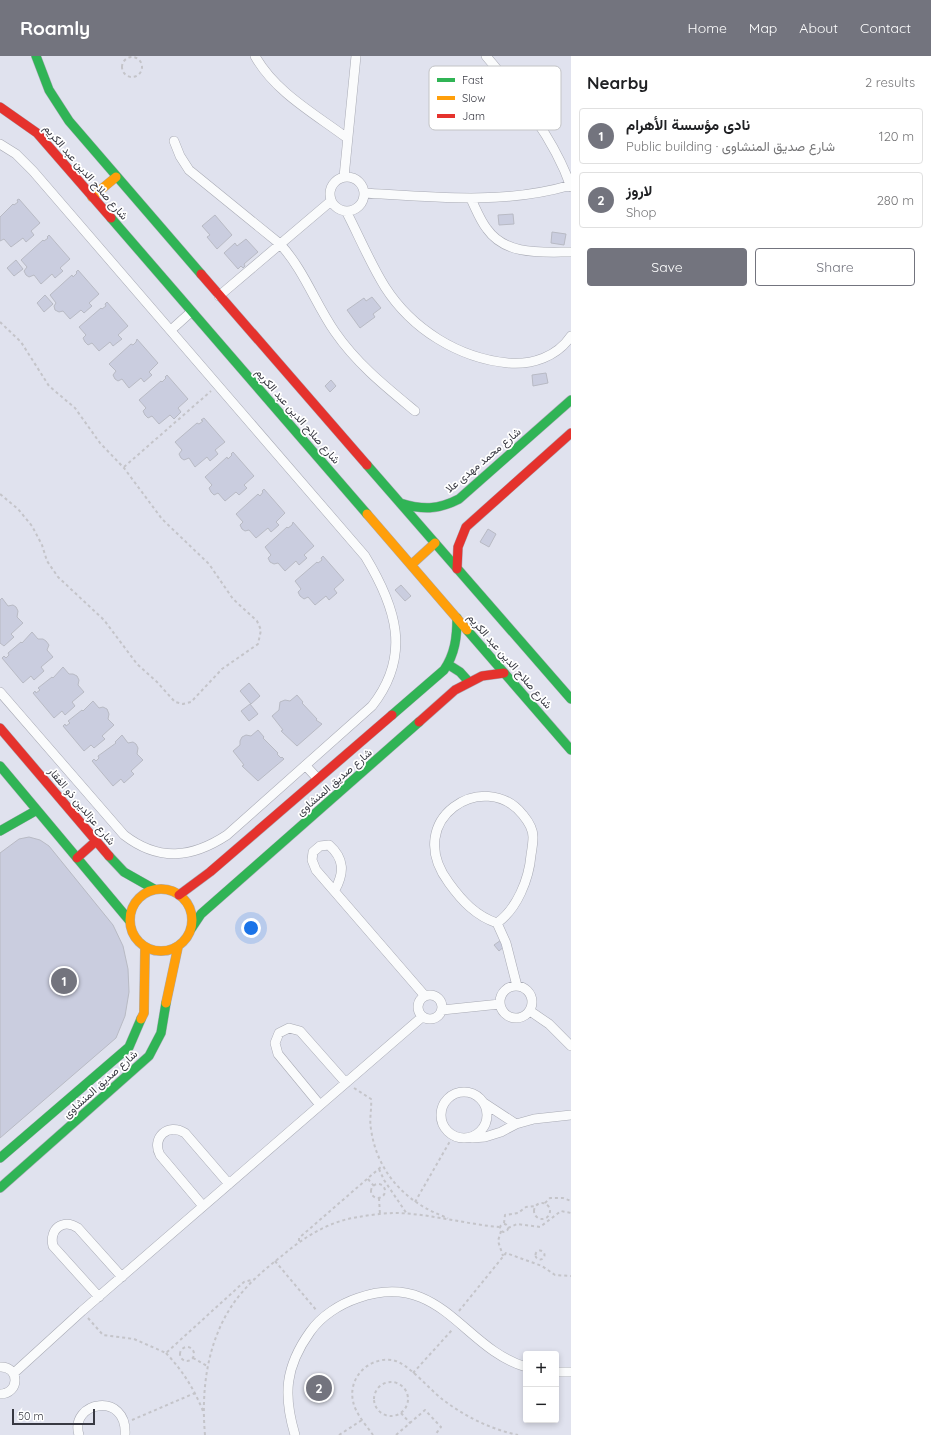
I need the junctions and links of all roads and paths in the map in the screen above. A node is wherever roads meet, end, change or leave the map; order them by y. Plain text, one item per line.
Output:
1 (36, 56) edge
2 (132, 56) edge
3 (255, 56) edge
4 (356, 56) edge
5 (486, 56) edge
6 (495, 66) edge
7 (0, 107) edge
8 (542, 130) edge
9 (347, 138) junction
10 (174, 142) dead end
11 (0, 144) edge
12 (116, 177) junction
13 (344, 177) junction
14 (571, 186) edge
15 (364, 193) junction
16 (92, 197) junction
17 (471, 199) junction
18 (331, 200) junction
19 (346, 210) junction
20 (280, 244) junction
21 (571, 252) edge
22 (219, 296) junction
23 (191, 312) junction
24 (0, 322) edge
25 (170, 330) junction
26 (571, 336) edge
27 (218, 384) junction
28 (571, 400) edge
29 (416, 411) dead end
30 (571, 433) edge
31 (124, 468) junction
32 (0, 494) edge
33 (400, 503) junction
34 (435, 543) junction
35 (411, 565) junction
36 (457, 569) junction
37 (457, 618) junction
38 (449, 665) junction
39 (504, 673) junction
40 (469, 682) junction
41 (0, 692) edge
42 (571, 700) edge
43 (0, 728) edge
44 (571, 750) edge
45 (0, 766) edge
46 (306, 766) junction
47 (318, 779) junction
48 (37, 810) junction
49 (0, 831) edge
50 (96, 841) junction
51 (77, 858) junction
52 (154, 889) junction
53 (335, 890) junction
54 (179, 895) junction
55 (129, 920) junction
56 (497, 923) junction
57 (191, 929) junction
58 (178, 947) junction
59 (145, 948) junction
60 (517, 986) junction
61 (425, 996) junction
62 (500, 1004) junction
63 (442, 1010) junction
64 (530, 1011) junction
65 (422, 1017) junction
66 (569, 1041) edge
67 (346, 1083) junction
68 (484, 1103) junction
69 (320, 1105) junction
70 (571, 1115) edge
71 (516, 1124) junction
72 (453, 1136) junction
73 (469, 1138) junction
74 (0, 1158) edge
75 (382, 1166) junction
76 (379, 1169) junction
77 (368, 1179) junction
78 (392, 1180) junction
79 (229, 1184) junction
80 (387, 1184) junction
81 (374, 1186) junction
82 (384, 1187) junction
83 (0, 1188) edge
84 (378, 1198) junction
85 (571, 1201) edge
86 (415, 1202) junction
87 (545, 1203) junction
88 (203, 1206) junction
89 (535, 1206) junction
90 (571, 1213) edge
91 (407, 1214) junction
92 (380, 1215) junction
93 (455, 1220) junction
94 (504, 1224) junction
95 (499, 1227) junction
96 (311, 1228) junction
97 (508, 1228) junction
98 (501, 1231) junction
99 (304, 1233) junction
100 (316, 1233) junction
101 (308, 1237) junction
102 (299, 1241) junction
103 (503, 1256) junction
104 (536, 1257) junction
105 (275, 1261) junction
106 (534, 1263) junction
107 (571, 1276) edge
108 (122, 1277) junction
109 (255, 1279) junction
110 (242, 1284) junction
111 (246, 1289) junction
112 (234, 1292) junction
113 (99, 1297) junction
114 (239, 1297) junction
115 (82, 1311) junction
116 (323, 1318) junction
117 (457, 1319) junction
118 (177, 1344) junction
119 (182, 1349) junction
120 (166, 1354) junction
121 (193, 1358) junction
122 (207, 1366) junction
123 (523, 1366) edge
124 (0, 1367) edge
125 (559, 1372) edge
126 (571, 1372) edge
127 (14, 1373) junction
128 (413, 1373) junction
129 (195, 1393) junction
130 (0, 1394) edge
131 (203, 1413) junction
132 (401, 1413) junction
133 (362, 1420) junction
134 (126, 1423) junction
135 (410, 1423) junction
136 (79, 1435) edge
137 (125, 1435) edge
138 (205, 1435) edge
139 (295, 1435) edge
140 (339, 1435) edge
141 (373, 1435) edge
142 (396, 1435) edge
143 (435, 1435) edge
144 (518, 1435) edge

1 - 12 street, شارع صلاح الدين عبد الكريم
2 - 2 path
3 - 9 street
4 - 9 street
5 - 6 street
7 - 16 street, شارع صلاح الدين عبد الكريم
8 - 14 street
9 - 13 street
10 - 20 street
11 - 25 street
12 - 16 street
12 - 22 street, شارع صلاح الدين عبد الكريم
13 - 15 street
13 - 18 street
14 - 17 street
15 - 17 street
15 - 19 street
16 - 23 street, شارع صلاح الدين عبد الكريم
17 - 21 street
18 - 19 street
18 - 20 street
19 - 26 street
20 - 22 street
20 - 29 street
22 - 33 street, شارع صلاح الدين عبد الكريم
23 - 25 street
23 - 35 street, شارع صلاح الدين عبد الكريم
24 - 31 path
25 - 27 street
27 - 31 path
27 - 46 street
28 - 33 street, شارع محمد مهدى علا
30 - 36 street
31 - 32 path
33 - 34 street, شارع صلاح الدين عبد الكريم
34 - 35 street
34 - 36 street, شارع صلاح الدين عبد الكريم
35 - 37 street, شارع صلاح الدين عبد الكريم
36 - 42 street, شارع صلاح الدين عبد الكريم
37 - 38 street, شارع صديق المنشاوى
37 - 39 street, شارع صلاح الدين عبد الكريم
38 - 40 street
38 - 47 street, شارع صديق المنشاوى
39 - 40 street, شارع صديق المنشاوى
39 - 44 street, شارع صلاح الدين عبد الكريم
40 - 57 street, شارع صديق المنشاوى
41 - 46 street
43 - 50 street, شارع عزالدين ذو الفقار
45 - 48 street
46 - 47 street
47 - 54 street, شارع صديق المنشاوى
48 - 49 street
48 - 51 street
50 - 51 street
50 - 52 street, شارع عزالدين ذو الفقار
51 - 55 street
52 - 54 street
52 - 55 street
53 - 53 street
53 - 61 street
54 - 57 street
55 - 59 street
56 - 56 street
56 - 60 street
57 - 58 street
58 - 59 street
58 - 83 street, شارع صديق المنشاوى
59 - 74 street, شارع صديق المنشاوى
60 - 62 street
60 - 64 street
61 - 63 street
61 - 65 street
62 - 63 street
62 - 64 street
63 - 65 street
64 - 66 street
65 - 67 street
67 - 69 street
67 - 69 street
67 - 75 path
68 - 71 street
68 - 72 street
68 - 73 street
69 - 79 street
70 - 71 street
71 - 73 street
72 - 73 street
72 - 86 path
75 - 76 path
75 - 78 path
76 - 77 path
76 - 80 path
77 - 81 path
77 - 96 path
78 - 80 path
78 - 86 path
79 - 88 street
79 - 88 street
80 - 82 path
80 - 91 path
81 - 82 path
81 - 84 path
82 - 84 path
84 - 92 path
85 - 87 path
86 - 93 path
87 - 89 path
87 - 89 path
88 - 108 street
89 - 94 path
90 - 97 path
91 - 92 path
91 - 93 path
92 - 100 path
93 - 95 path
94 - 95 path
94 - 97 path
95 - 98 path
96 - 99 path
96 - 100 path
97 - 98 path
98 - 103 path
99 - 101 path
99 - 102 path
100 - 101 path
101 - 102 path
102 - 105 path
103 - 106 path
103 - 117 path
104 - 104 path
104 - 106 path
105 - 109 path
105 - 116 path
106 - 107 path
108 - 113 street
108 - 113 street
109 - 110 path
109 - 111 path
110 - 111 path
110 - 112 path
111 - 114 path
112 - 114 path
112 - 118 path
113 - 115 street
114 - 122 path
115 - 120 path
115 - 127 street
116 - 117 street
116 - 139 street
117 - 123 street
117 - 128 path
118 - 119 path
118 - 120 path
119 - 121 path
119 - 121 path
120 - 129 path
121 - 122 path
122 - 131 path
124 - 127 street
125 - 126 street
127 - 130 street
128 - 133 path
128 - 144 path
129 - 131 path
129 - 134 path
131 - 138 path
132 - 132 path
132 - 135 path
133 - 140 path
133 - 141 path
134 - 136 street
134 - 137 street
135 - 142 path
135 - 143 path

